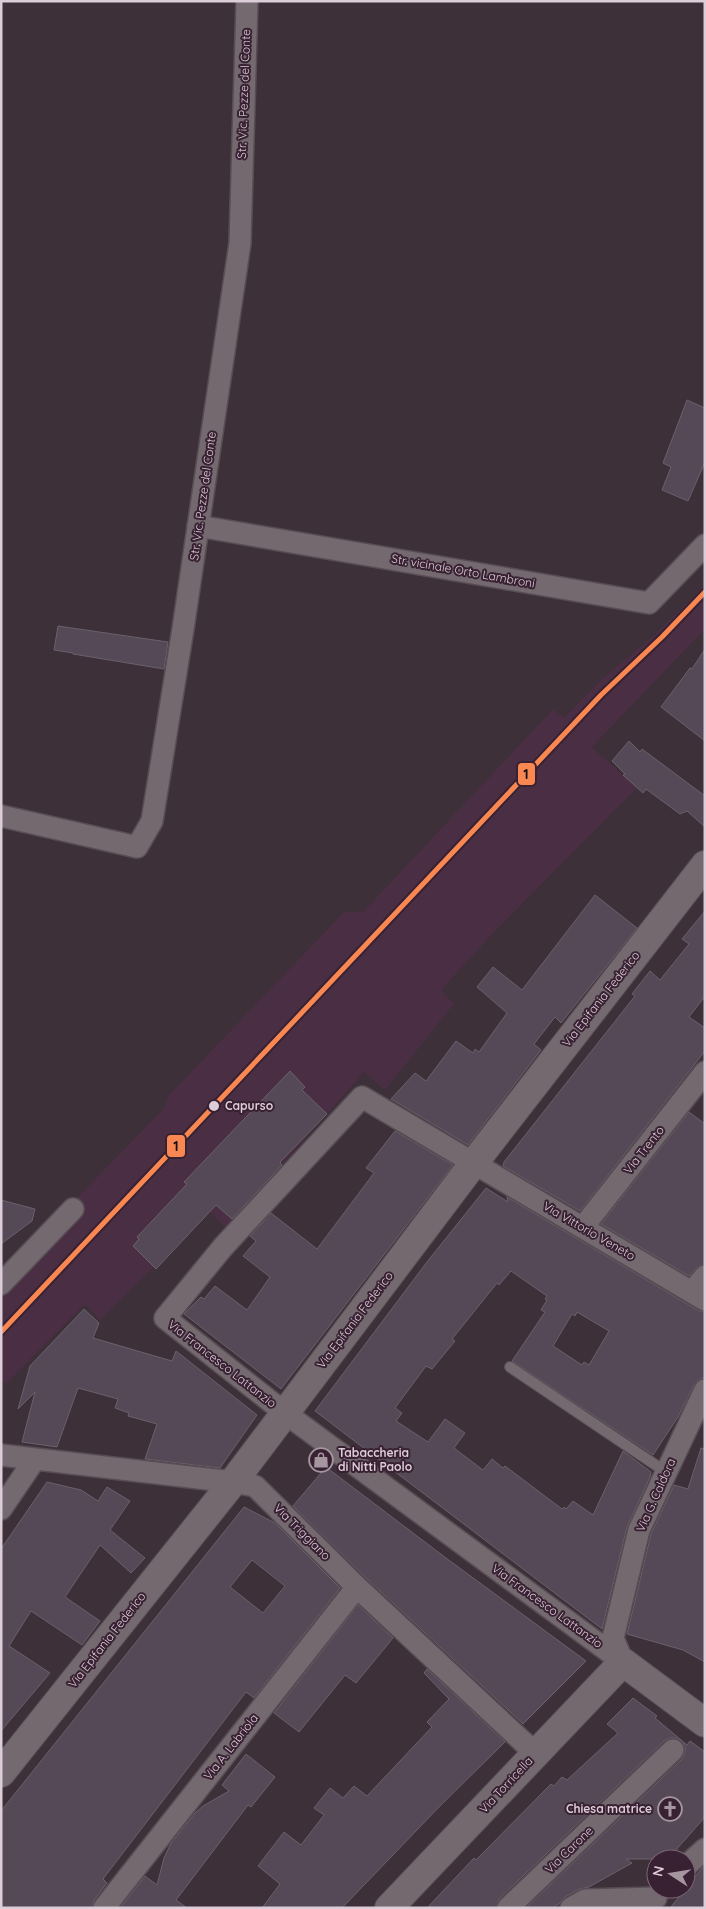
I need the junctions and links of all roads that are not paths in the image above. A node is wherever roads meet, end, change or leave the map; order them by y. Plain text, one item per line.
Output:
1 (247, 1) edge
2 (198, 526) junction
3 (705, 545) edge
4 (1, 816) edge
5 (705, 865) edge
6 (705, 1072) edge
7 (473, 1164) junction
8 (73, 1209) dead end
9 (583, 1227) junction
10 (1, 1284) edge
11 (701, 1289) edge
12 (510, 1367) dead end
13 (705, 1390) edge
14 (285, 1413) junction
15 (1, 1455) edge
16 (35, 1459) junction
17 (666, 1472) junction
18 (232, 1482) junction
19 (1, 1509) edge
20 (357, 1587) junction
21 (623, 1662) junction
22 (705, 1723) edge
23 (673, 1750) dead end
24 (535, 1753) junction
25 (1, 1773) edge
26 (646, 1898) edge
27 (104, 1908) edge
28 (389, 1908) edge
29 (508, 1908) edge
30 (571, 1908) edge

1 - 2 street, Str. Vic. Pezze del Conte
2 - 3 street, Str. vicinale Orto Lambroni
2 - 4 street, Str. Vic. Pezze del Conte
5 - 7 main road, Via Epifania Federico
6 - 9 street, Via Trento
7 - 9 street, Via Vittorio Veneto
7 - 14 main road, Via Epifania Federico
7 - 14 street, Via Francesco Lattanzio
8 - 10 street
9 - 11 street, Via Vittorio Veneto
12 - 17 lane
13 - 17 street, Via G. Caldora
14 - 18 main road, Via Epifania Federico
14 - 21 street, Via Francesco Lattanzio
15 - 16 street, Via Triggiano
16 - 18 street, Via Triggiano
16 - 19 street
17 - 21 street, Via G. Caldora
18 - 20 street, Via Triggiano
18 - 25 main road, Via Epifania Federico
20 - 24 street, Via Triggiano
20 - 27 street, Via A. Labriola
21 - 22 main road
21 - 24 main road, Via Torricella
23 - 29 street, Via Carone
24 - 28 main road, Via Torricella
26 - 30 street

